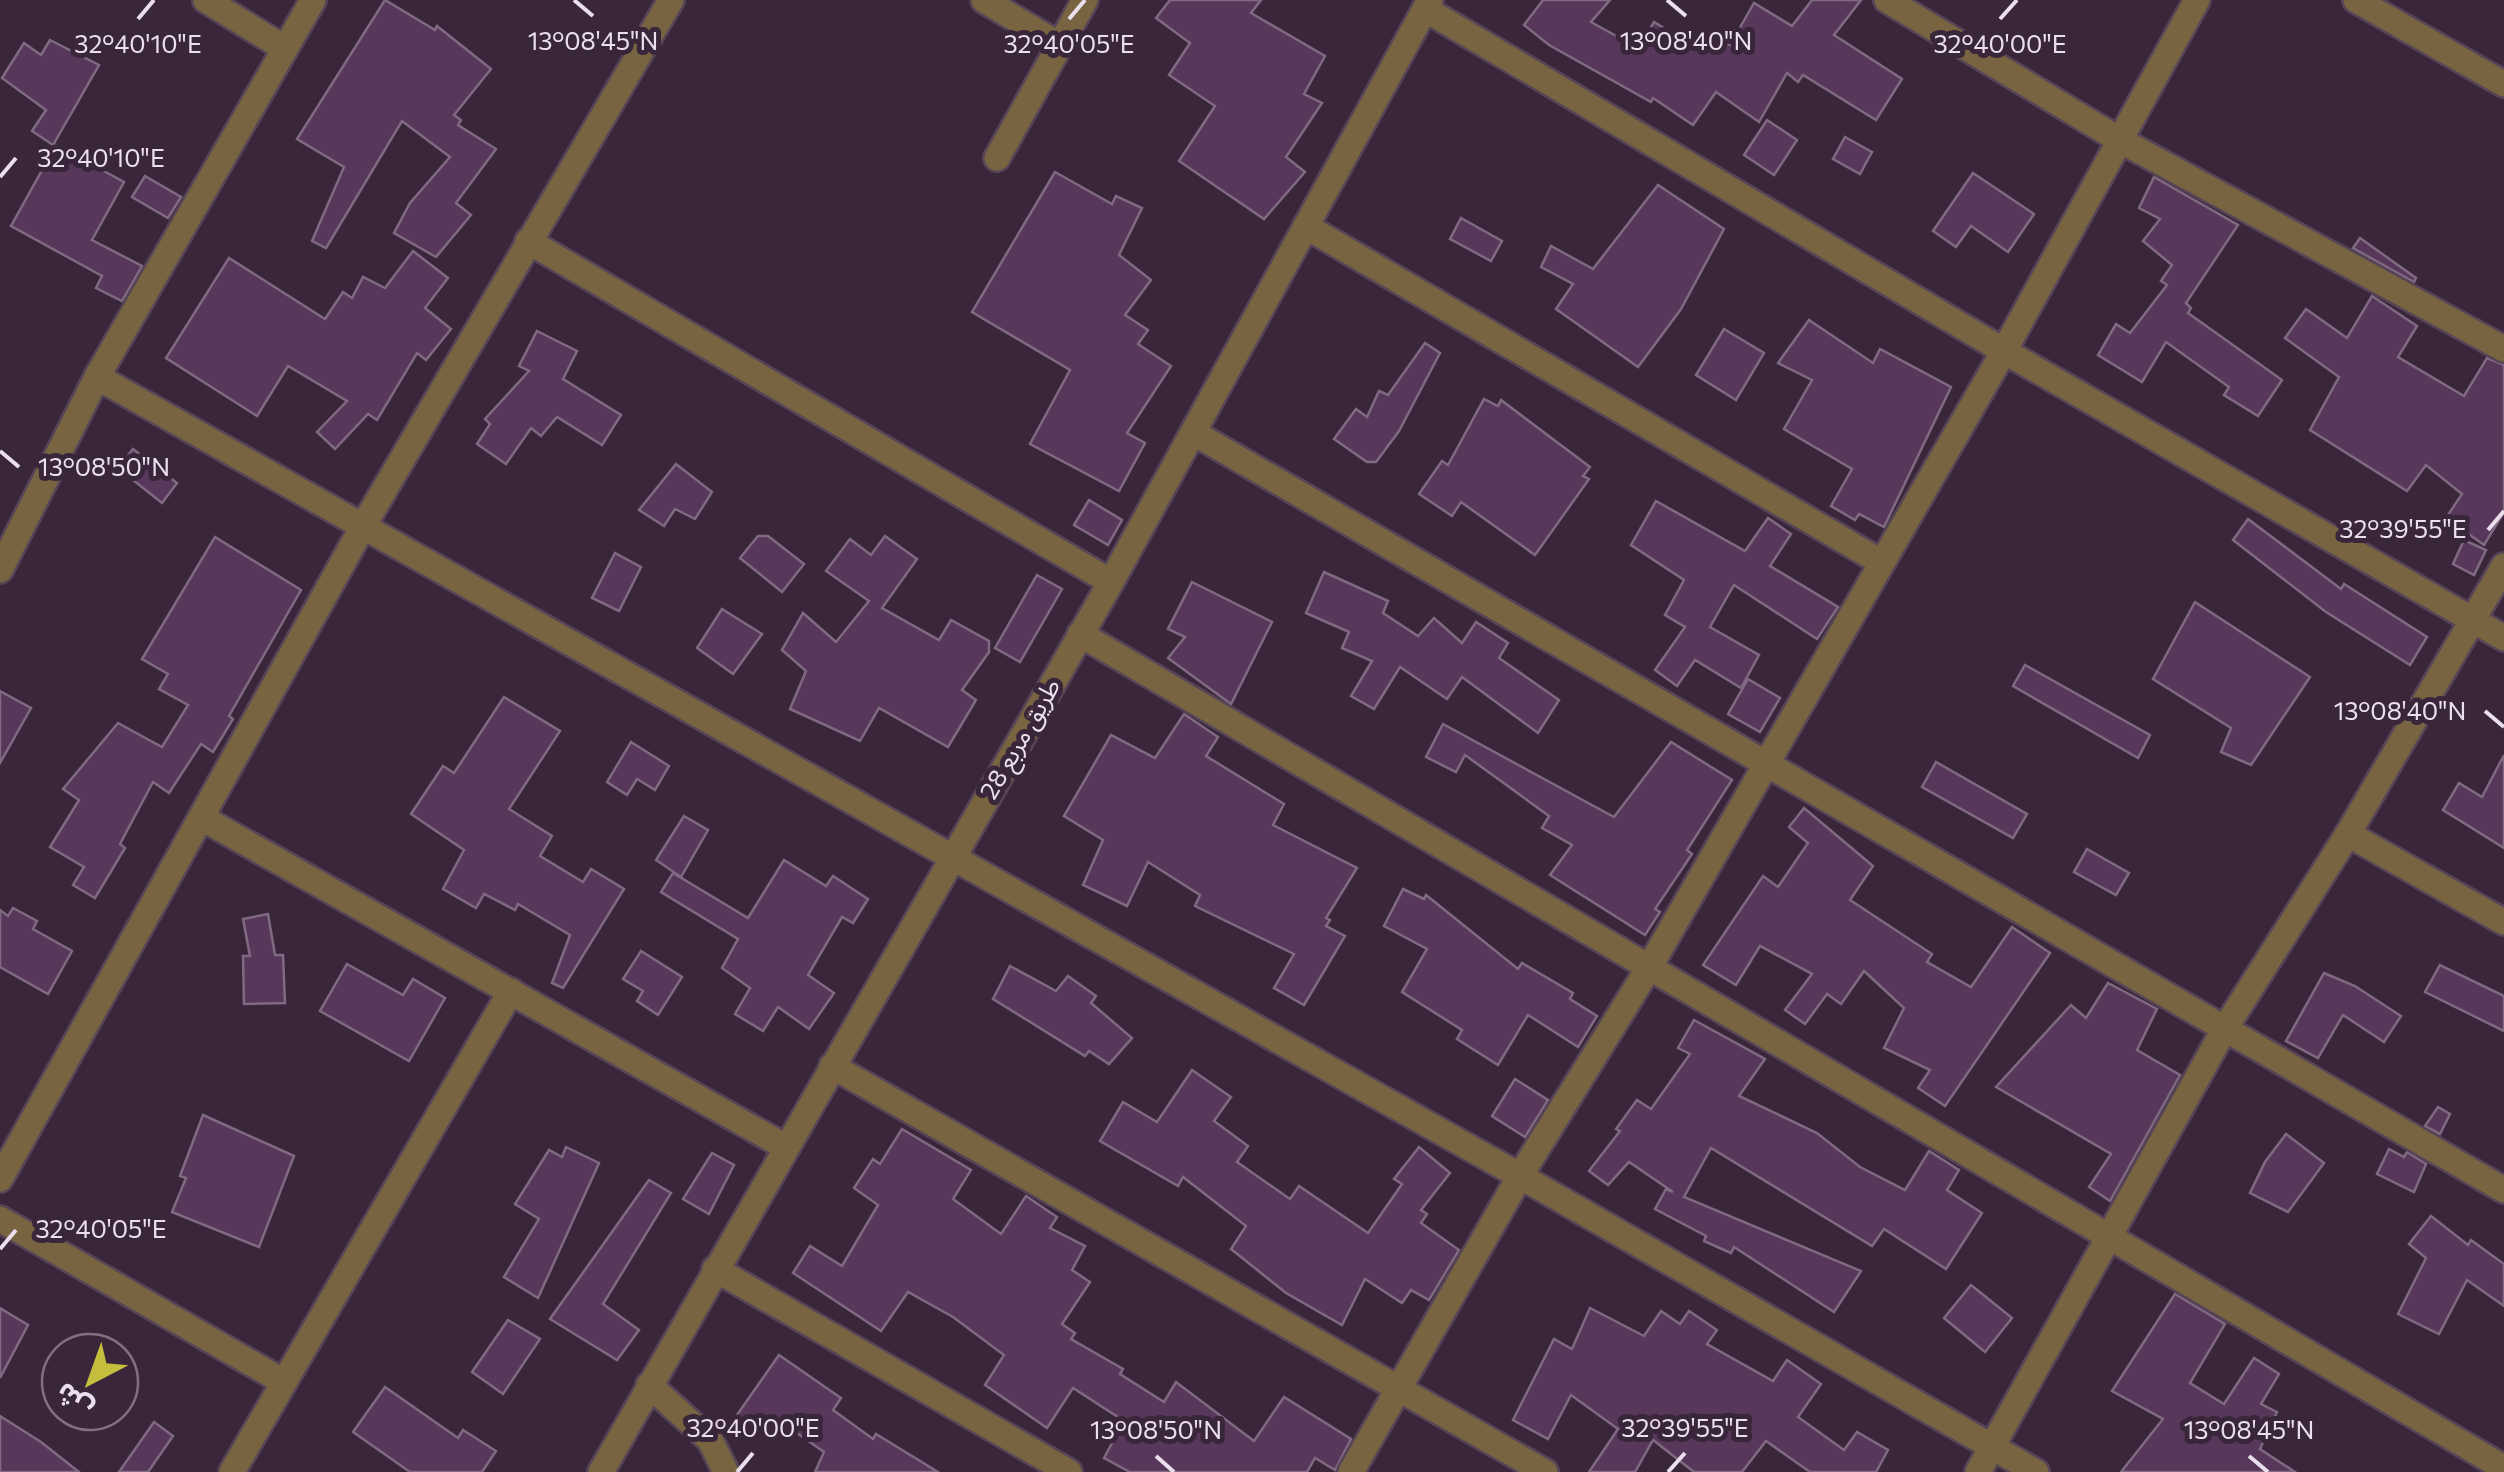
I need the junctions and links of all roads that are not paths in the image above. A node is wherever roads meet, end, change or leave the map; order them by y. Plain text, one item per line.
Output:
1 (206, 0) edge
2 (313, 0) edge
3 (671, 0) edge
4 (984, 0) edge
5 (1086, 0) edge
6 (1888, 0) edge
7 (2196, 0) edge
8 (2356, 0) edge
9 (1428, 4) edge
10 (1061, 46) junction
11 (284, 48) junction
12 (2504, 84) edge
13 (2118, 139) junction
14 (997, 158) dead end
15 (1307, 227) junction
16 (528, 241) junction
17 (2504, 350) edge
18 (2004, 351) junction
19 (97, 377) junction
20 (1194, 433) junction
21 (362, 528) junction
22 (1881, 562) junction
23 (2504, 566) edge
24 (0, 570) edge
25 (1110, 582) junction
26 (2473, 621) junction
27 (1080, 634) junction
28 (2504, 638) edge
29 (1766, 762) junction
30 (202, 818) junction
31 (2348, 834) junction
32 (948, 858) junction
33 (2504, 922) edge
34 (1650, 966) junction
35 (511, 991) junction
36 (2224, 1030) junction
37 (832, 1066) junction
38 (784, 1146) junction
39 (1520, 1176) junction
40 (0, 1179) edge
41 (2504, 1190) edge
42 (0, 1219) edge
43 (2110, 1241) junction
44 (715, 1269) junction
45 (284, 1382) junction
46 (649, 1386) junction
47 (1398, 1388) junction
48 (1993, 1446) junction
49 (2504, 1468) edge
50 (232, 1472) edge
51 (600, 1472) edge
52 (726, 1472) edge
53 (1070, 1472) edge
54 (1351, 1472) edge
55 (1545, 1472) edge
56 (1978, 1472) edge
57 (2036, 1472) edge

1 - 11 street
2 - 11 street
3 - 16 street
4 - 10 street
5 - 10 street
6 - 13 street
7 - 13 street
8 - 12 street
9 - 15 street, طريق مربع 28
9 - 18 street
10 - 14 street
11 - 19 street
13 - 17 street
13 - 18 street
15 - 20 street, طريق مربع 28
15 - 22 street
16 - 21 street
16 - 25 street
18 - 22 street
18 - 26 street
19 - 21 street
19 - 24 street
20 - 25 street, طريق مربع 28
20 - 29 street
21 - 30 street
21 - 32 street
22 - 29 street
23 - 26 street
25 - 27 street, طريق مربع 28
26 - 28 street
26 - 31 street
27 - 32 street, طريق مربع 28
27 - 34 street
29 - 34 street
29 - 36 street
30 - 35 street
30 - 40 street
31 - 33 street
31 - 36 street
32 - 37 street, طريق مربع 28
32 - 39 street
34 - 39 street
34 - 43 street
35 - 38 street
35 - 45 street
36 - 41 street
36 - 43 street
37 - 38 street, طريق مربع 28
37 - 47 street
38 - 44 street, طريق مربع 28
39 - 47 street
39 - 48 street
42 - 45 street
43 - 48 street
43 - 49 street
44 - 46 street, طريق مربع 28
44 - 53 street
45 - 50 street
46 - 51 street, طريق مربع 28
46 - 52 street
47 - 54 street
47 - 55 street
48 - 56 street
48 - 57 street

